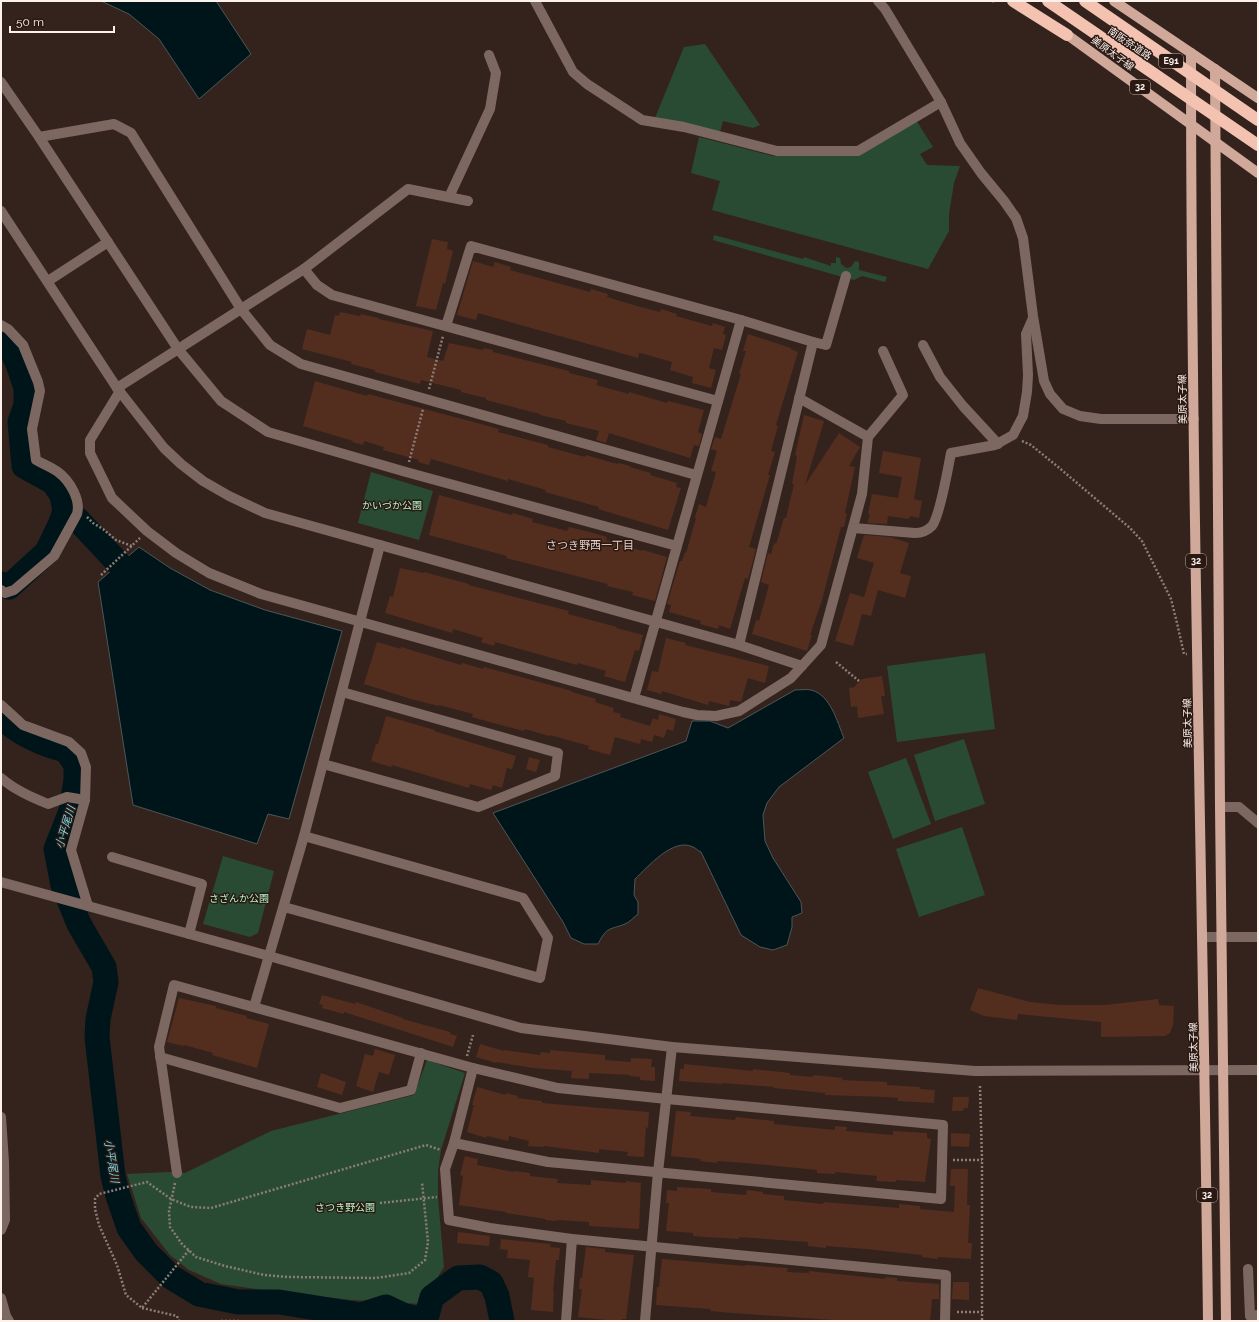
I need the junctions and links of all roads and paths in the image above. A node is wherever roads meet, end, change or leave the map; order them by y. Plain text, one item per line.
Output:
1 (535, 1) edge
2 (878, 1) edge
3 (1013, 1) edge
4 (1022, 1) edge
5 (1048, 1) edge
6 (1085, 1) edge
7 (1114, 1) edge
8 (1067, 35) junction
9 (1191, 53) junction
10 (489, 55) dead end
11 (1215, 69) junction
12 (1, 82) edge
13 (1258, 98) edge
14 (941, 102) junction
15 (1258, 120) edge
16 (1191, 125) junction
17 (39, 137) junction
18 (1215, 143) junction
19 (1258, 145) edge
20 (1258, 174) edge
21 (449, 197) junction
22 (468, 201) dead end
23 (1, 211) edge
24 (108, 242) junction
25 (304, 269) junction
26 (846, 276) dead end
27 (48, 281) junction
28 (241, 309) junction
29 (1033, 316) junction
30 (741, 320) junction
31 (1, 325) edge
32 (446, 326) junction
33 (813, 342) junction
34 (923, 345) dead end
35 (178, 349) junction
36 (883, 351) dead end
37 (119, 390) junction
38 (799, 398) junction
39 (718, 401) junction
40 (1194, 419) junction
41 (1012, 435) junction
42 (868, 437) junction
43 (998, 444) junction
44 (696, 475) junction
45 (76, 515) junction
46 (853, 528) junction
47 (380, 545) junction
48 (677, 546) junction
49 (101, 575) dead end
50 (1, 590) edge
51 (360, 622) junction
52 (655, 622) junction
53 (739, 645) junction
54 (1197, 656) junction
55 (836, 662) dead end
56 (802, 666) junction
57 (860, 681) dead end
58 (342, 692) junction
59 (634, 698) junction
60 (1, 705) edge
61 (323, 764) junction
62 (1, 778) edge
63 (86, 800) junction
64 (1220, 807) junction
65 (1258, 823) edge
66 (304, 836) junction
67 (112, 857) dead end
68 (1, 882) edge
69 (83, 905) junction
70 (284, 907) junction
71 (189, 934) junction
72 (1221, 937) junction
73 (1258, 937) edge
74 (1203, 938) junction
75 (269, 956) junction
76 (254, 1007) junction
77 (473, 1035) dead end
78 (672, 1047) junction
79 (421, 1053) junction
80 (160, 1057) junction
81 (468, 1067) junction
82 (1205, 1069) junction
83 (1223, 1069) junction
84 (1258, 1070) edge
85 (980, 1086) dead end
86 (667, 1099) junction
87 (1, 1117) edge
88 (453, 1147) junction
89 (952, 1160) dead end
90 (982, 1160) junction
91 (177, 1172) joint
92 (658, 1172) junction
93 (422, 1182) dead end
94 (424, 1198) junction
95 (430, 1198) dead end
96 (171, 1199) junction
97 (380, 1203) dead end
98 (1, 1230) edge
99 (572, 1239) junction
100 (652, 1246) junction
101 (189, 1250) junction
102 (1248, 1269) dead end
103 (1, 1298) edge
104 (142, 1308) junction
105 (954, 1312) dead end
106 (982, 1312) junction
107 (1258, 1315) edge
108 (10, 1321) edge
109 (179, 1321) edge
110 (221, 1321) edge
111 (239, 1321) edge
112 (566, 1321) edge
113 (644, 1321) edge
114 (945, 1321) edge
115 (982, 1321) edge
116 (1208, 1321) edge
117 (1226, 1321) edge

1 - 14 street
2 - 14 street
3 - 8 highway
4 - 8 main road, 美原太子線 / 32
5 - 19 highway, 南阪奈道路 / E91, bridge
6 - 15 highway, 南阪奈道路 / E91, bridge
7 - 9 main road
8 - 16 main road, 美原太子線 / 32
9 - 11 main road
9 - 16 main road, 美原太子線 / 32
10 - 21 street
11 - 13 main road
11 - 18 main road, 32
12 - 17 street
14 - 29 street
16 - 18 main road, 美原太子線 / 32
16 - 40 main road, 美原太子線 / 32
17 - 24 street
17 - 28 street
18 - 20 main road, 美原太子線 / 32
18 - 64 main road, 32
21 - 22 street
21 - 25 street
23 - 27 street
24 - 27 street
24 - 35 street
25 - 28 street
25 - 32 street
26 - 33 street
27 - 37 street
28 - 35 street
28 - 44 street
29 - 40 street
29 - 41 street
30 - 32 street
30 - 33 street
30 - 39 street
31 - 45 street
32 - 39 street
33 - 38 street
34 - 43 street
35 - 37 street
35 - 48 street
36 - 42 street
37 - 47 street
37 - 51 street
38 - 42 street
38 - 53 street
39 - 44 street
40 - 54 main road, 美原太子線 / 32
41 - 43 street
41 - 54 path
42 - 46 street
43 - 46 street
44 - 48 street
45 - 49 path
45 - 50 street
46 - 56 street
47 - 51 street
47 - 52 street
48 - 52 street
51 - 58 street
51 - 59 street
52 - 53 street
52 - 59 street
53 - 56 street
54 - 74 main road, 美原太子線 / 32
55 - 57 path
56 - 59 street
58 - 61 street
58 - 61 street
60 - 63 street
61 - 66 street
62 - 63 street
63 - 69 street
64 - 65 street
64 - 72 main road, 32
66 - 70 street
66 - 70 street
67 - 71 street
68 - 69 street
69 - 71 street
70 - 75 street
71 - 75 street
72 - 73 street
72 - 74 street
72 - 83 main road, 32
74 - 82 main road, 美原太子線 / 32
75 - 76 street
75 - 78 street
76 - 79 street
76 - 80 street
77 - 81 path
78 - 82 street
78 - 86 street
79 - 80 street
79 - 81 street
80 - 91 street
81 - 86 street
81 - 88 street
82 - 83 street
82 - 116 main road, 美原太子線 / 32
83 - 84 street
83 - 117 main road, 32
85 - 90 path
86 - 92 street
86 - 92 street
87 - 98 street
88 - 92 street
88 - 96 path
88 - 99 street
89 - 90 path
90 - 106 path
91 - 96 path
92 - 100 street
93 - 94 path
94 - 95 path
94 - 97 path
94 - 101 path
96 - 101 path
96 - 104 path
99 - 100 street
99 - 112 street
100 - 113 street
100 - 114 street
101 - 104 path
102 - 107 street
103 - 108 street
104 - 109 path
105 - 106 path
106 - 115 path
110 - 111 path

